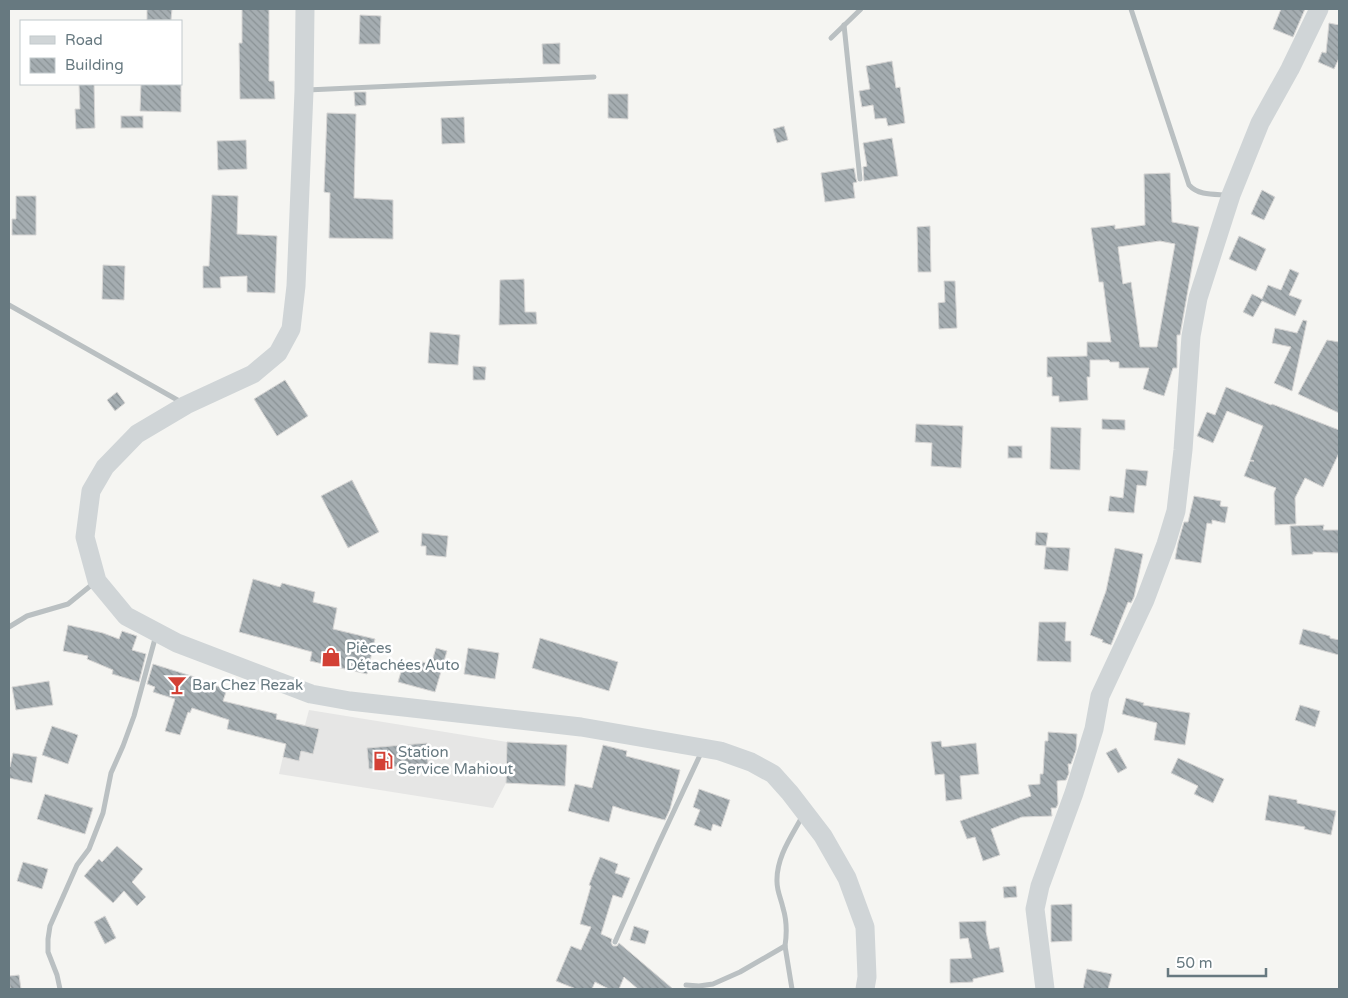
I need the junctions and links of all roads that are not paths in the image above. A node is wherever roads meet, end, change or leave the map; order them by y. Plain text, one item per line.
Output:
1 (305, 9) edge
2 (861, 9) edge
3 (1131, 9) edge
4 (1319, 9) edge
5 (844, 25) junction
6 (831, 38) dead end
7 (594, 77) dead end
8 (304, 91) junction
9 (860, 179) dead end
10 (1231, 195) junction
11 (9, 305) edge
12 (186, 404) junction
13 (96, 582) junction
14 (9, 627) edge
15 (157, 632) junction
16 (704, 748) junction
17 (805, 813) junction
18 (615, 942) dead end
19 (785, 946) junction
20 (686, 986) dead end
21 (712, 987) edge
22 (60, 989) edge
23 (792, 989) edge
24 (865, 989) edge
25 (1044, 989) edge

1 - 8 main road
2 - 5 street
3 - 10 street
4 - 10 main road
5 - 6 street
5 - 9 street
7 - 8 street
8 - 12 main road
10 - 25 main road
11 - 12 street
12 - 13 main road
13 - 14 street
13 - 15 main road
15 - 16 main road
15 - 22 street
16 - 17 main road
16 - 18 street
17 - 19 street
17 - 24 main road
19 - 21 street
19 - 23 street
20 - 21 street

